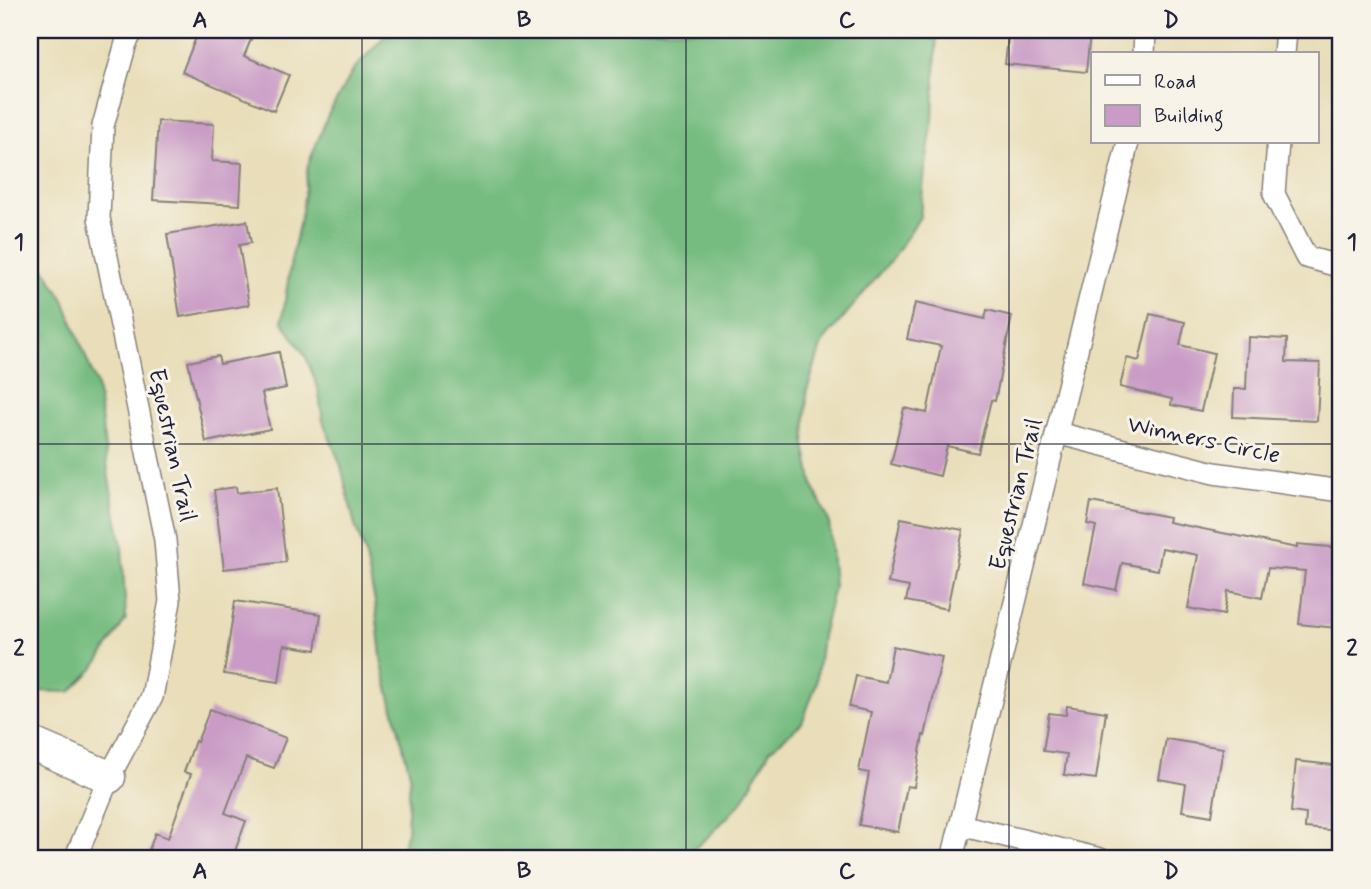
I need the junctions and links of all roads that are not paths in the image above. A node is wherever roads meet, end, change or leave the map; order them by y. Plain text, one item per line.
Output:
1 (133, 30) edge
2 (1145, 30) edge
3 (1286, 30) edge
4 (1144, 52) edge
5 (1284, 52) edge
6 (1128, 144) edge
7 (1278, 144) edge
8 (1341, 267) edge
9 (1056, 433) junction
10 (1341, 492) edge
11 (30, 743) edge
12 (109, 777) junction
13 (960, 825) junction
14 (75, 859) edge
15 (952, 859) edge
16 (1100, 859) edge

1 - 12 street, Equestrian Trail
2 - 4 street
3 - 5 street
6 - 9 street, Equestrian Trail
7 - 8 street
9 - 10 street, Winners Circle
9 - 13 street, Equestrian Trail
11 - 12 street
12 - 14 street, Equestrian Trail
13 - 15 street, Equestrian Trail
13 - 16 street

